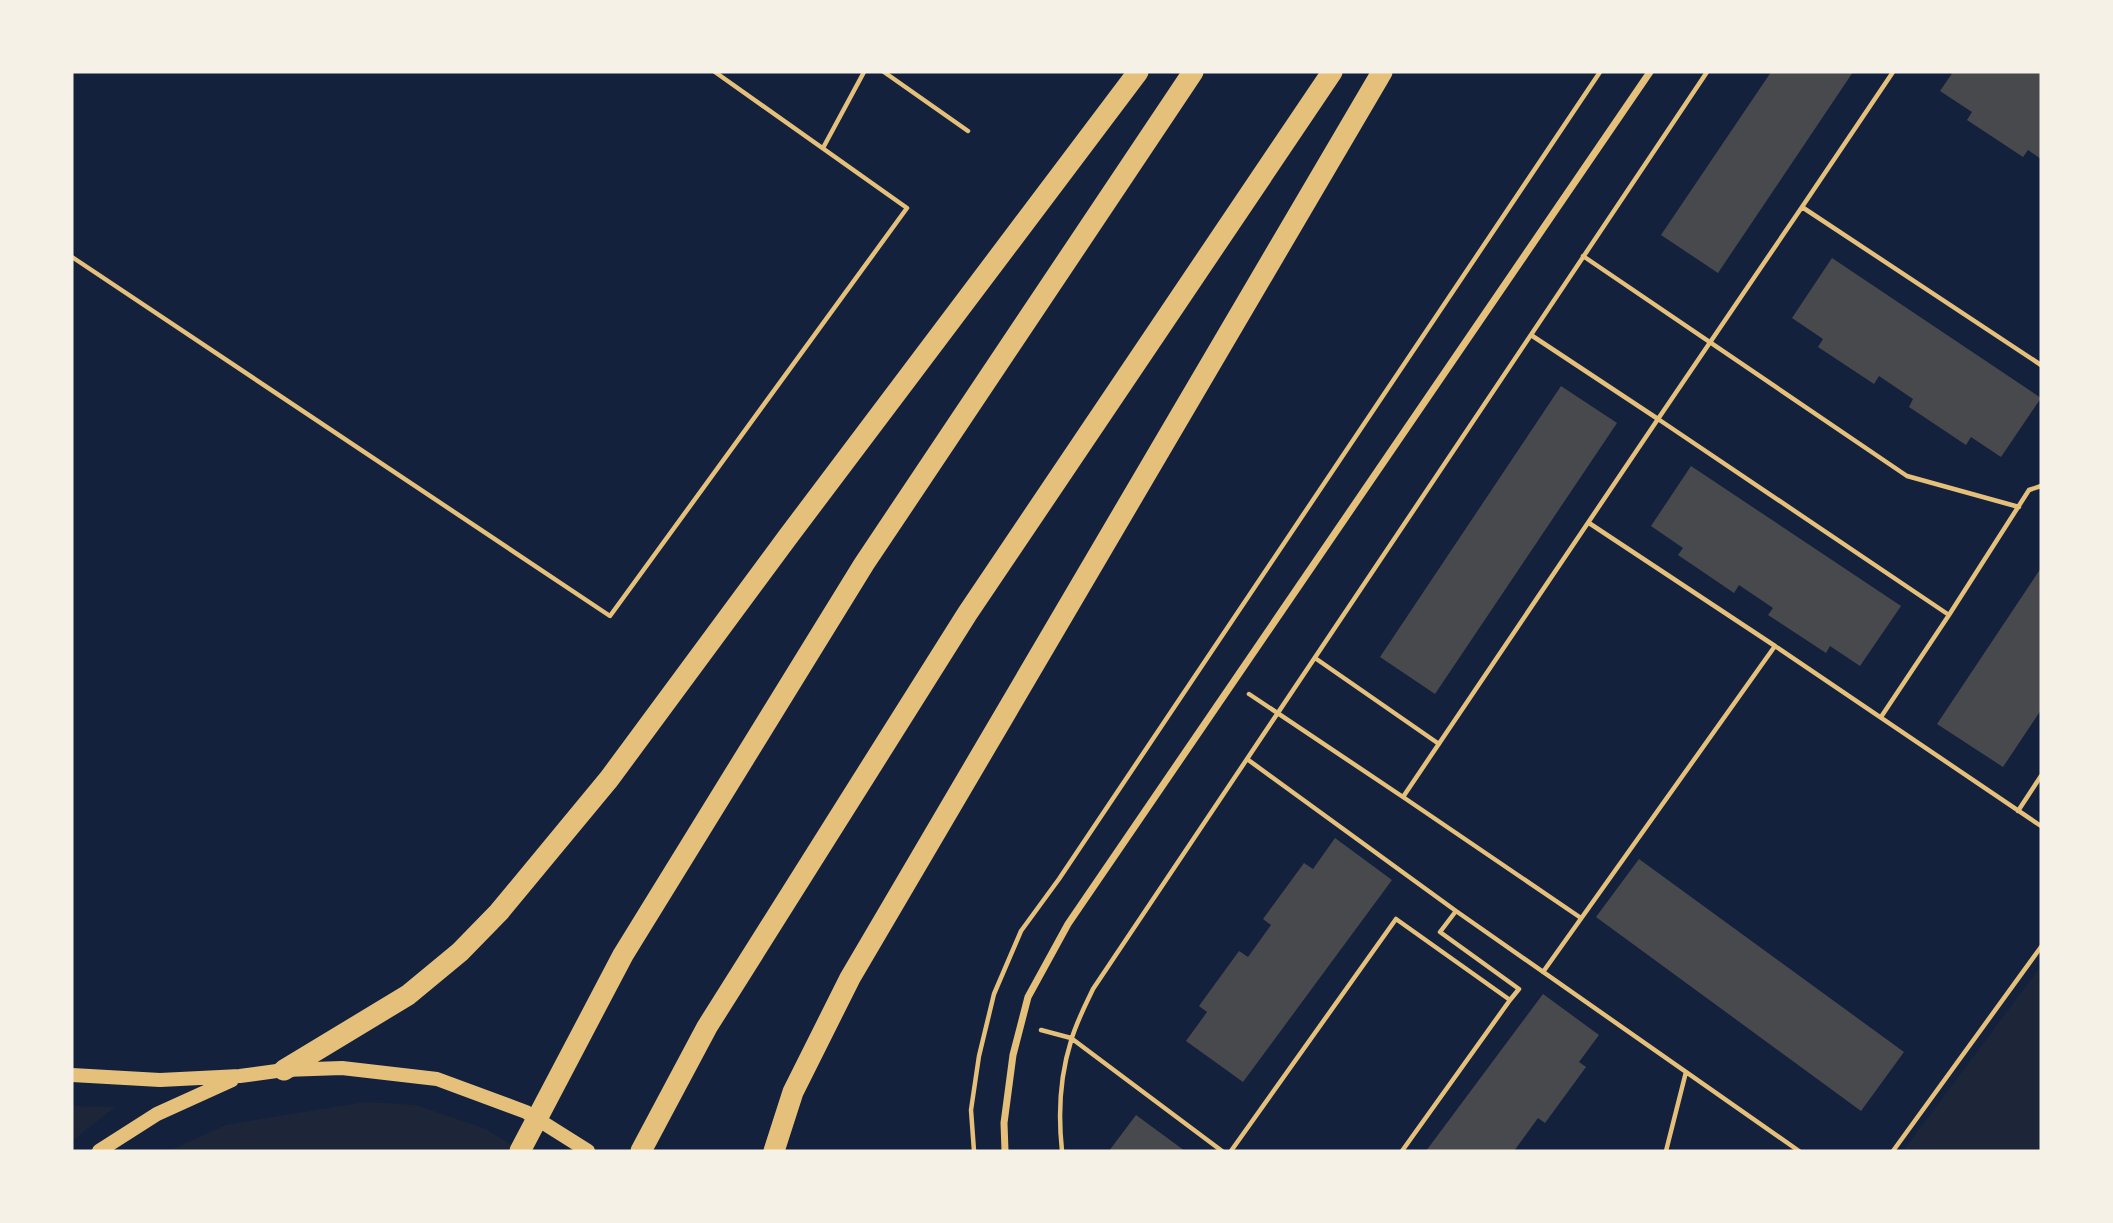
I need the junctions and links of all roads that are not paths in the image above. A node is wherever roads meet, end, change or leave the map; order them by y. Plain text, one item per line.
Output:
1 (1138, 72) edge
2 (1193, 72) edge
3 (1332, 72) edge
4 (1382, 72) edge
5 (1650, 72) edge
6 (284, 1069) junction
7 (72, 1075) edge
8 (240, 1076) junction
9 (99, 1151) edge
10 (520, 1151) edge
11 (588, 1151) edge
12 (641, 1151) edge
13 (774, 1151) edge
14 (1005, 1151) edge

1 - 6 highway
2 - 10 highway
3 - 12 highway
4 - 13 highway
5 - 14 street
6 - 8 main road
6 - 11 main road
7 - 8 main road
8 - 9 main road

